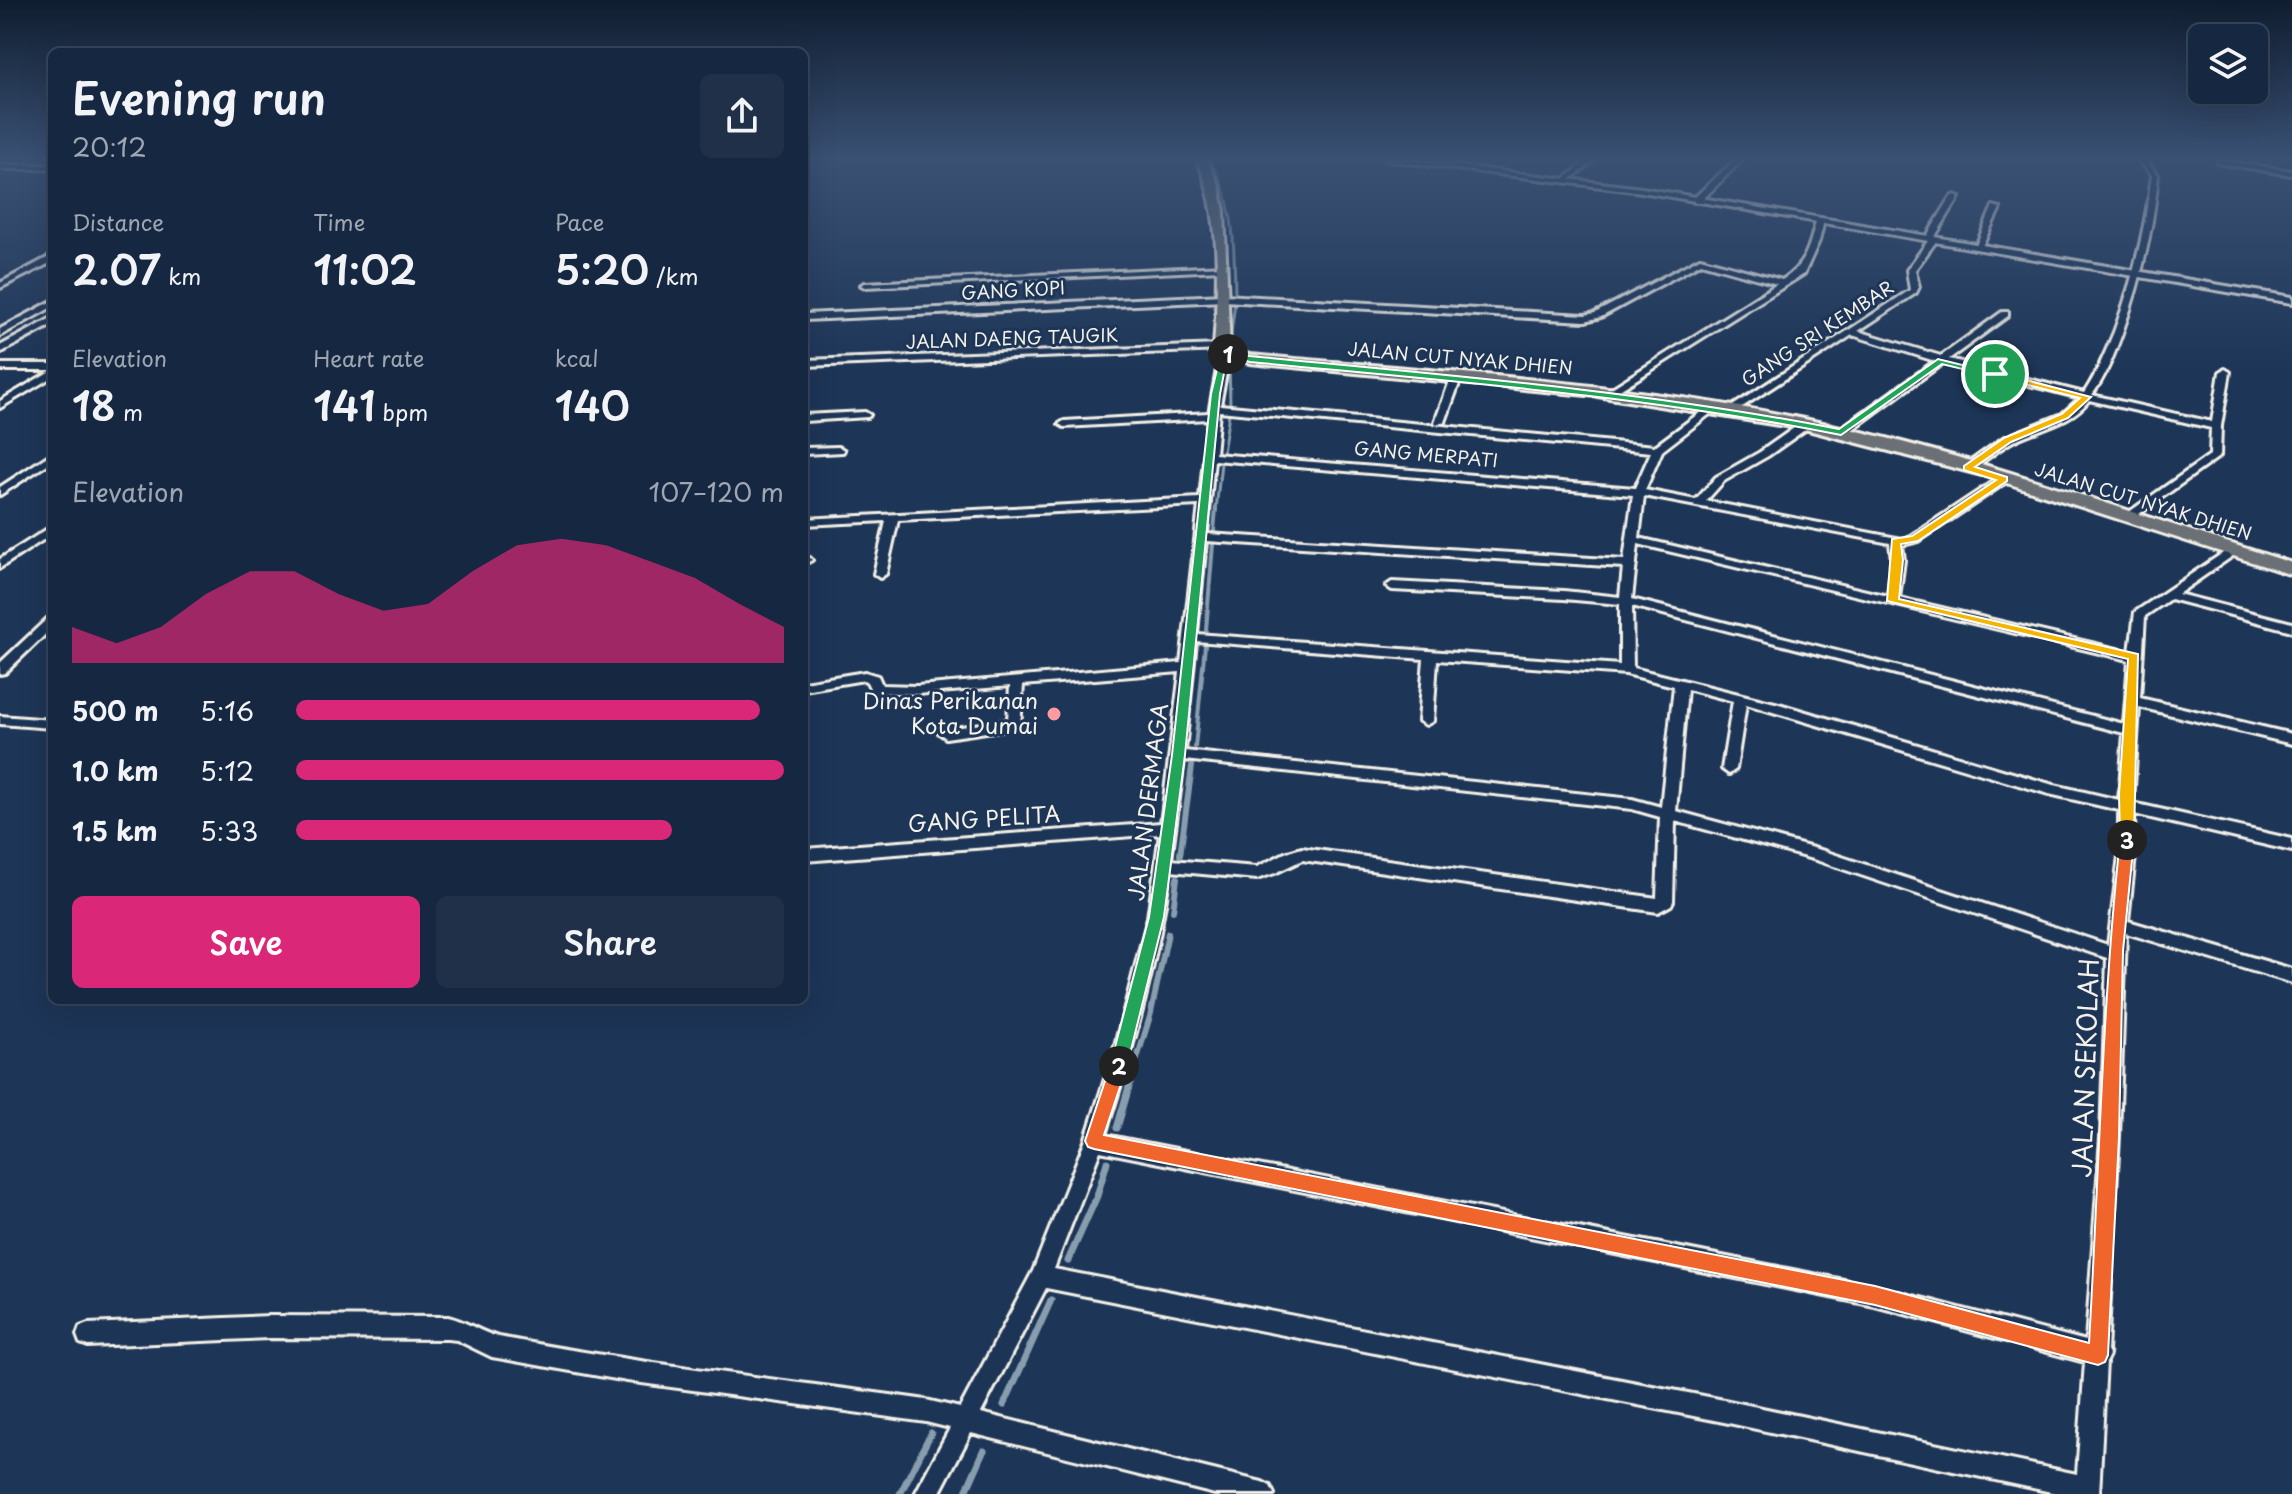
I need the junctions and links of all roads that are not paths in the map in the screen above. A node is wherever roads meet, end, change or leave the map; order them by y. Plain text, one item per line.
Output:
1 (1219, 230) edge
2 (1817, 230) edge
3 (1874, 230) edge
4 (1936, 230) edge
5 (1986, 230) edge
6 (2148, 230) edge
7 (1931, 239) junction
8 (1978, 246) junction
9 (48, 261) edge
10 (1221, 268) junction
11 (2137, 274) junction
12 (1783, 283) junction
13 (865, 285) dead end
14 (0, 286) edge
15 (1224, 298) junction
16 (2292, 300) edge
17 (48, 306) edge
18 (2005, 314) dead end
19 (808, 317) edge
20 (48, 323) edge
21 (1851, 332) junction
22 (0, 333) edge
23 (0, 350) edge
24 (1223, 351) junction
25 (48, 359) edge
26 (1941, 361) junction
27 (808, 363) edge
28 (0, 367) edge
29 (35, 367) junction
30 (48, 369) edge
31 (2225, 372) dead end
32 (48, 373) edge
33 (1456, 378) junction
34 (1610, 393) junction
35 (2087, 397) junction
36 (0, 405) edge
37 (1712, 408) junction
38 (1730, 411) junction
39 (1216, 412) junction
40 (865, 415) dead end
41 (808, 418) edge
42 (1440, 422) dead end
43 (1064, 424) dead end
44 (1805, 425) junction
45 (2216, 426) junction
46 (1841, 433) junction
47 (1657, 449) junction
48 (839, 450) dead end
49 (808, 451) edge
50 (1210, 457) junction
51 (48, 459) edge
52 (1968, 468) junction
53 (2004, 479) junction
54 (0, 492) edge
55 (1639, 492) junction
56 (1206, 501) junction
57 (1700, 502) junction
58 (893, 517) junction
59 (2128, 517) junction
60 (808, 522) edge
61 (48, 532) edge
62 (1201, 537) junction
63 (1634, 540) junction
64 (1896, 541) junction
65 (2233, 551) junction
66 (0, 564) edge
67 (1629, 564) junction
68 (2292, 569) edge
69 (880, 574) dead end
70 (1392, 586) dead end
71 (2172, 596) junction
72 (1627, 601) junction
73 (1893, 601) junction
74 (48, 625) edge
75 (2292, 627) edge
76 (1189, 637) junction
77 (1431, 654) junction
78 (2134, 657) junction
79 (1186, 667) junction
80 (0, 670) edge
81 (1626, 670) junction
82 (1017, 681) junction
83 (1681, 683) junction
84 (808, 685) edge
85 (1740, 698) junction
86 (2132, 701) junction
87 (0, 720) edge
88 (1426, 721) dead end
89 (48, 724) edge
90 (2130, 730) junction
91 (946, 733) dead end
92 (2292, 739) edge
93 (1178, 755) junction
94 (1729, 769) dead end
95 (2127, 810) junction
96 (1668, 814) junction
97 (1168, 828) junction
98 (2292, 845) edge
99 (808, 855) edge
100 (1163, 865) junction
101 (2119, 925) junction
102 (2116, 954) junction
103 (2292, 976) edge
104 (1094, 1141) junction
105 (1041, 1277) junction
106 (88, 1335) dead end
107 (2098, 1355) junction
108 (964, 1420) junction
109 (2087, 1491) edge
110 (927, 1494) edge
111 (1262, 1494) edge

1 - 10 main road, JALAN DERMAGA
2 - 12 street
3 - 7 street
4 - 7 street
5 - 8 street
6 - 11 street
7 - 8 street
7 - 21 street, GANG SRI KEMBAR
8 - 11 street
9 - 14 street
10 - 13 street
10 - 15 main road, JALAN DERMAGA
11 - 16 street
11 - 35 street
12 - 15 street, GANG KOPI
12 - 34 street
15 - 19 street, GANG KOPI
15 - 24 main road, JALAN DERMAGA
17 - 22 street
18 - 26 street
20 - 23 street
21 - 26 street
21 - 38 street, GANG SRI KEMBAR
24 - 27 street, JALAN DAENG TAUGIK
24 - 33 main road, JALAN CUT NYAK DHIEN
24 - 39 street, JALAN DERMAGA
25 - 29 street
26 - 35 street
26 - 46 street
28 - 29 street
29 - 30 street
31 - 45 street
32 - 36 street
33 - 34 main road, JALAN CUT NYAK DHIEN
33 - 42 street
34 - 37 main road, JALAN CUT NYAK DHIEN
35 - 45 street
35 - 52 street
37 - 38 main road, JALAN CUT NYAK DHIEN
37 - 47 street
38 - 44 main road, JALAN CUT NYAK DHIEN
39 - 43 street
39 - 47 street
39 - 50 street, JALAN DERMAGA
40 - 41 street
44 - 46 main road, JALAN CUT NYAK DHIEN
44 - 57 street
45 - 59 street
46 - 52 main road, JALAN CUT NYAK DHIEN
47 - 55 street
48 - 49 street
50 - 55 street, GANG MERPATI
50 - 56 street, JALAN DERMAGA
51 - 54 street
52 - 53 main road, JALAN CUT NYAK DHIEN
53 - 59 main road, JALAN CUT NYAK DHIEN
53 - 64 street
55 - 57 street, GANG MERPATI
55 - 63 street
56 - 58 street
56 - 62 street, JALAN DERMAGA
57 - 64 street, GANG MERPATI
58 - 60 street
58 - 69 street
59 - 65 main road, JALAN CUT NYAK DHIEN
61 - 66 street
62 - 67 street
62 - 76 street, JALAN DERMAGA
63 - 67 street
63 - 73 street
64 - 73 street
65 - 68 main road, JALAN CUT NYAK DHIEN
65 - 71 street, JALAN SEKOLAH
67 - 72 street
70 - 72 street
71 - 75 street
71 - 78 street, JALAN SEKOLAH
72 - 81 street
72 - 90 street
73 - 78 street
74 - 80 street
76 - 77 street
76 - 79 street, JALAN DERMAGA
77 - 81 street
77 - 88 street
78 - 86 street, JALAN SEKOLAH
79 - 82 street
79 - 93 street, JALAN DERMAGA
81 - 83 street
82 - 84 street
82 - 91 street
83 - 85 street
83 - 96 street
85 - 94 street
85 - 95 street
86 - 90 street, JALAN SEKOLAH
86 - 92 street
87 - 89 street
90 - 95 street, JALAN SEKOLAH
93 - 96 street
93 - 97 street, JALAN DERMAGA
95 - 98 street
95 - 101 street, JALAN SEKOLAH
96 - 100 street
96 - 102 street
97 - 99 street, GANG PELITA
97 - 100 street, JALAN DERMAGA
100 - 104 street, JALAN DERMAGA
101 - 102 street, JALAN SEKOLAH
101 - 103 street
102 - 107 street, JALAN SEKOLAH
104 - 105 street, JALAN DERMAGA
104 - 107 street
105 - 108 street, JALAN DERMAGA
105 - 109 street
106 - 108 street
107 - 109 street, JALAN SEKOLAH
108 - 110 street, JALAN DERMAGA
108 - 111 street

